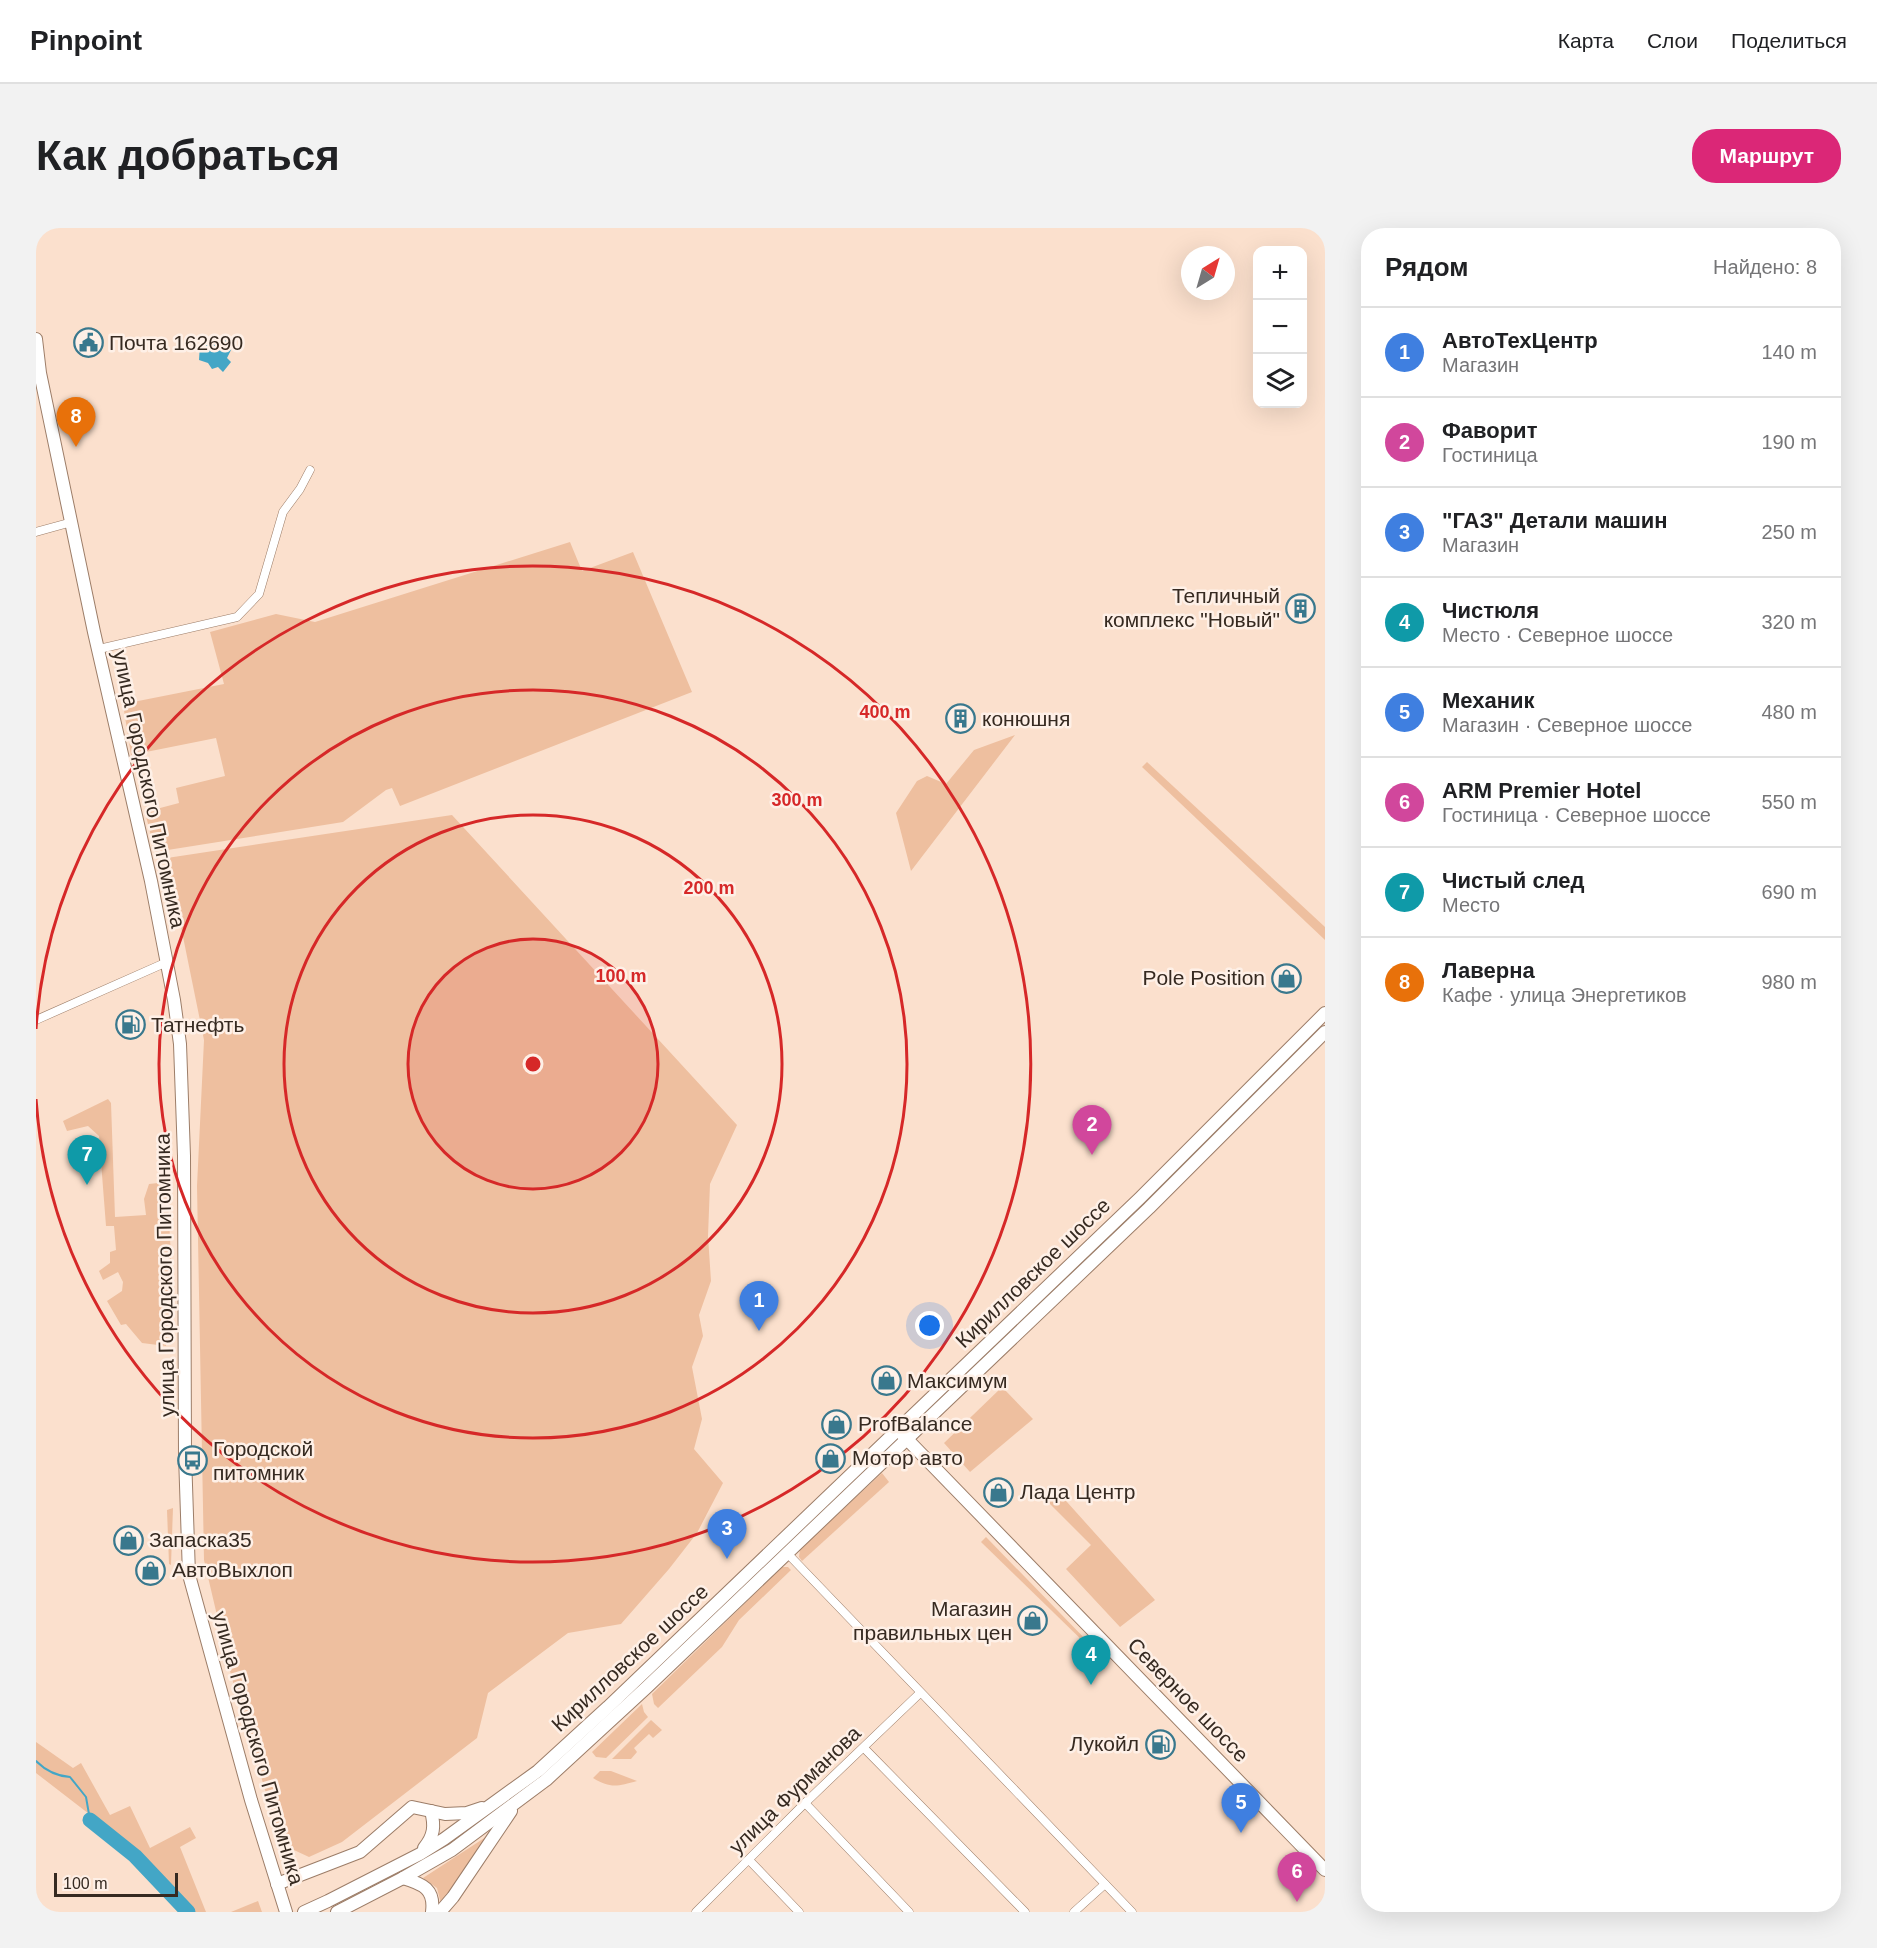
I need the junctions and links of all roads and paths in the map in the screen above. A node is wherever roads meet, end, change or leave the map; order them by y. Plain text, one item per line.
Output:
1 (36, 339) edge
2 (38, 374) edge
3 (309, 470) dead end
4 (72, 522) junction
5 (36, 532) edge
6 (99, 649) junction
7 (167, 962) junction
8 (1325, 1013) edge
9 (36, 1020) edge
10 (1325, 1032) edge
11 (902, 1434) junction
12 (787, 1553) junction
13 (920, 1693) junction
14 (864, 1748) junction
15 (495, 1803) junction
16 (805, 1803) junction
17 (514, 1805) junction
18 (431, 1811) junction
19 (420, 1854) junction
20 (749, 1860) junction
21 (1325, 1870) edge
22 (403, 1878) junction
23 (277, 1884) junction
24 (1105, 1884) junction
25 (286, 1912) edge
26 (304, 1912) edge
27 (337, 1912) edge
28 (432, 1912) edge
29 (440, 1912) edge
30 (696, 1912) edge
31 (799, 1912) edge
32 (909, 1912) edge
33 (1025, 1912) edge
34 (1074, 1912) edge
35 (1132, 1912) edge

1 - 2 main road, улица Городского Питомника
2 - 4 main road, улица Городского Питомника
3 - 6 street
4 - 5 street
4 - 6 main road, улица Городского Питомника
6 - 7 main road, улица Городского Питомника
7 - 9 street
7 - 23 main road, улица Городского Питомника
8 - 11 main road, Кирилловское шоссе
10 - 11 main road, Кирилловское шоссе
11 - 12 main road, Кирилловское шоссе
11 - 15 main road, Кирилловское шоссе
11 - 21 main road, Северное шоссе
12 - 13 street
12 - 17 main road, Кирилловское шоссе
13 - 14 street, улица Фурманова
13 - 24 street
14 - 16 street, улица Фурманова
14 - 33 street
15 - 18 main road
15 - 19 main road, Кирилловское шоссе
16 - 20 street, улица Фурманова
16 - 32 street
17 - 22 main road, Кирилловское шоссе
17 - 29 main road
18 - 19 main road
18 - 23 main road
19 - 26 main road, Кирилловское шоссе
20 - 30 street, улица Фурманова
20 - 31 street
22 - 27 main road, Кирилловское шоссе
22 - 28 main road
23 - 25 main road, улица Городского Питомника
24 - 34 street
24 - 35 street

